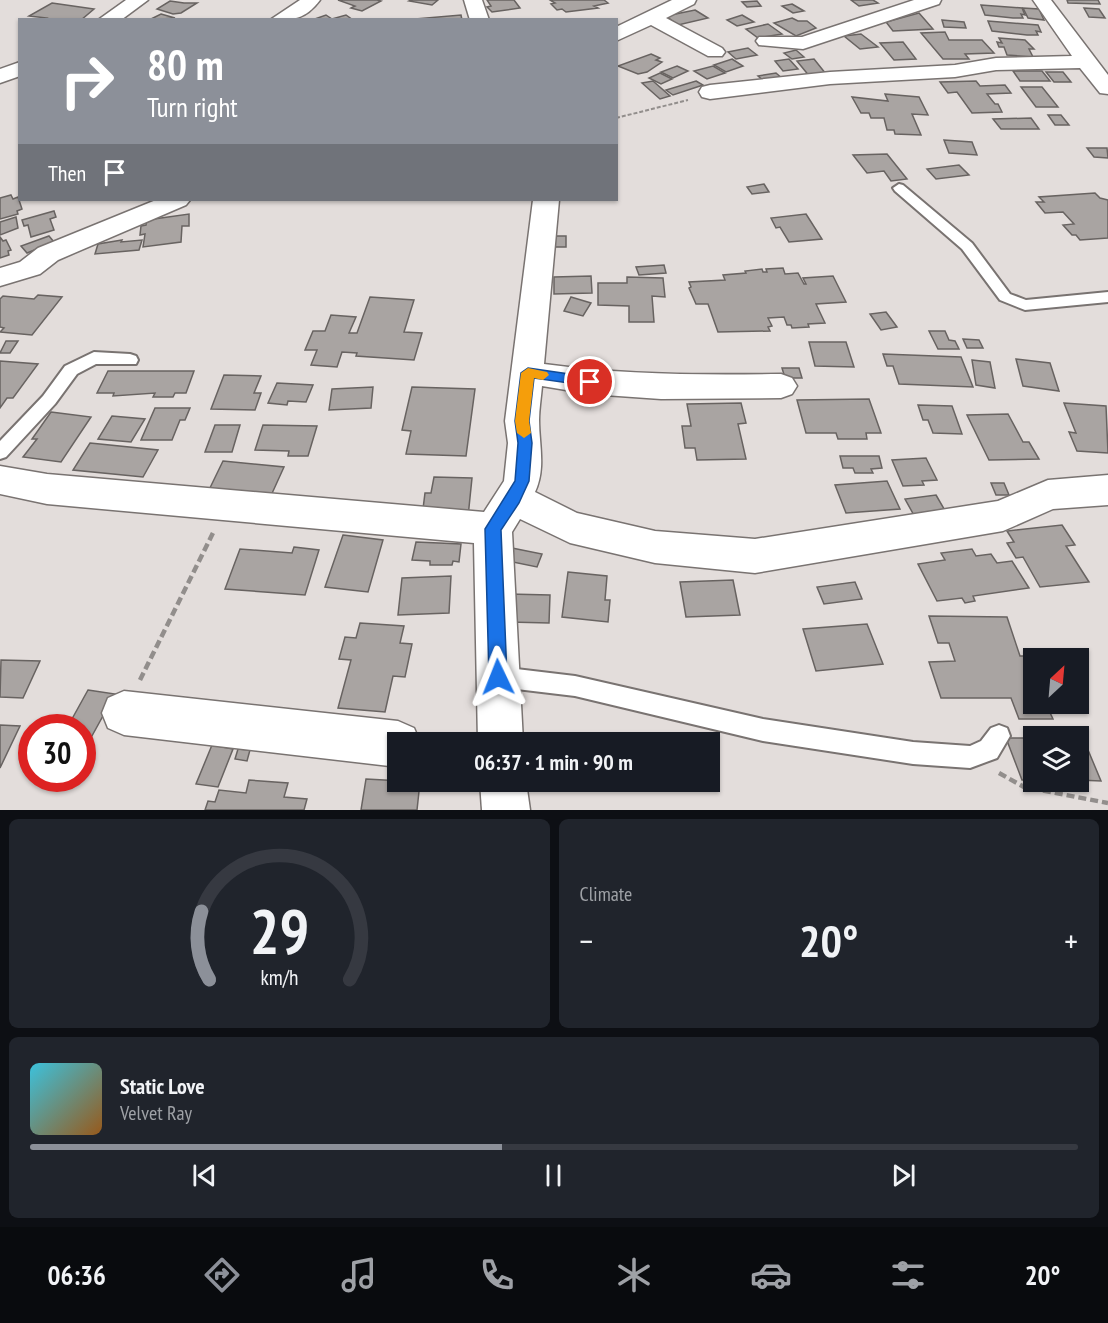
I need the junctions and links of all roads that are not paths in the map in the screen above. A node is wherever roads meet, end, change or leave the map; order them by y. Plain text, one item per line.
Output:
1 (140, 0) edge
2 (311, 0) edge
3 (473, 0) edge
4 (687, 0) edge
5 (932, 0) edge
6 (1042, 0) edge
7 (902, 4) edge
8 (651, 17) junction
9 (110, 18) edge
10 (284, 18) edge
11 (479, 18) edge
12 (618, 34) edge
13 (766, 41) dead end
14 (716, 52) dead end
15 (1086, 62) junction
16 (18, 69) edge
17 (0, 77) edge
18 (1108, 88) edge
19 (710, 92) road end
20 (899, 188) dead end
21 (175, 201) edge
22 (546, 201) edge
23 (0, 277) edge
24 (1108, 297) edge
25 (130, 360) dead end
26 (528, 373) junction
27 (781, 386) dead end
28 (0, 452) edge
29 (0, 480) edge
30 (1108, 490) edge
31 (514, 498) junction
32 (493, 529) junction
33 (498, 677) junction
34 (124, 713) road end
35 (500, 732) edge
36 (999, 736) dead end
37 (387, 743) edge
38 (504, 792) edge
39 (506, 810) edge

1 - 9 street
2 - 10 street
3 - 11 street
4 - 8 street
5 - 7 street
6 - 15 street
7 - 13 street
8 - 12 street
8 - 14 street
15 - 18 street
15 - 19 street
16 - 17 street
20 - 24 lane
21 - 23 street
22 - 26 street
25 - 28 lane
26 - 27 street
26 - 31 street
29 - 32 street
30 - 31 street
31 - 32 street
32 - 33 street
33 - 35 street
33 - 36 lane
34 - 37 street
38 - 39 street

